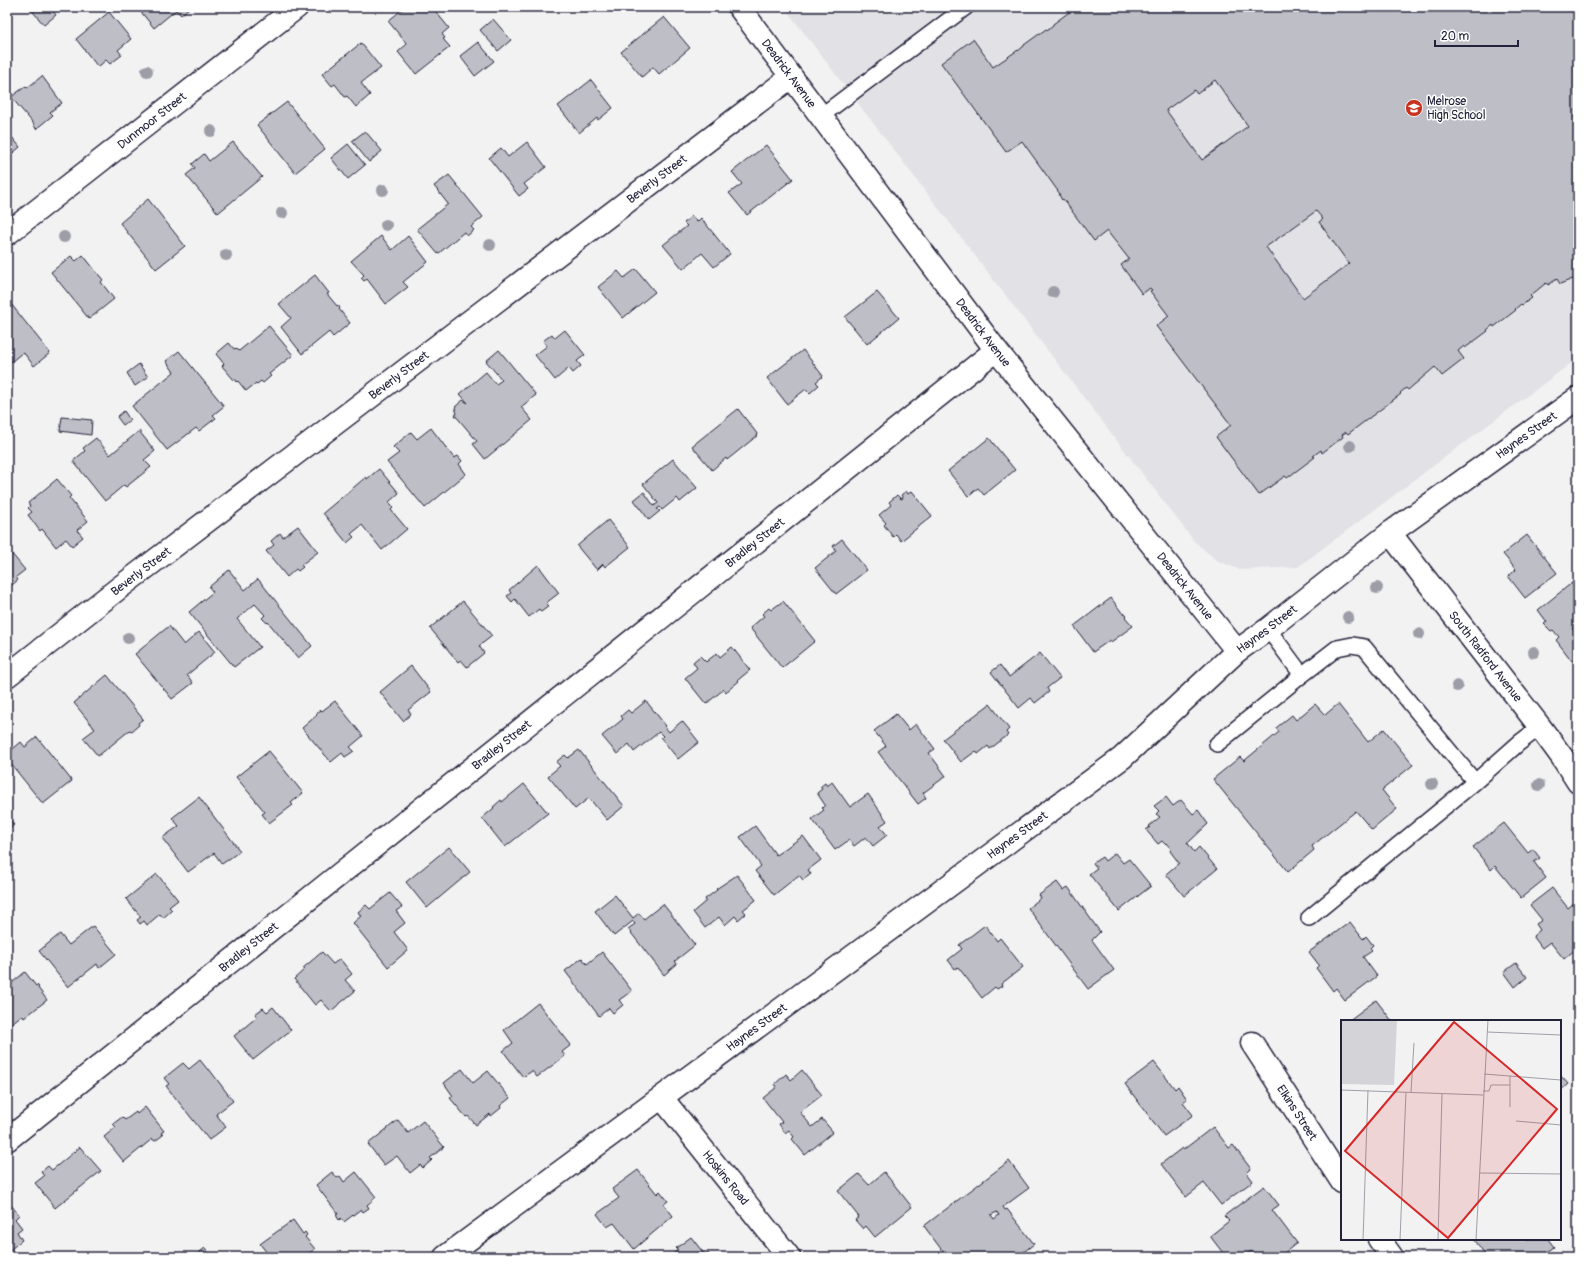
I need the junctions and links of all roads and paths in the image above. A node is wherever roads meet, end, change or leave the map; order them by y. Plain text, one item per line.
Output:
1 (297, 7) edge
2 (738, 7) edge
3 (966, 7) edge
4 (792, 77) junction
5 (821, 116) junction
6 (7, 234) edge
7 (996, 350) junction
8 (1578, 398) edge
9 (1390, 532) junction
10 (1268, 629) junction
11 (1237, 651) junction
12 (1302, 675) junction
13 (7, 676) edge
14 (1540, 727) junction
15 (1216, 744) dead end
16 (1475, 782) junction
17 (1578, 782) edge
18 (1309, 918) dead end
19 (1252, 1043) dead end
20 (662, 1098) junction
21 (7, 1140) edge
22 (1341, 1180) edge
23 (1380, 1240) edge
24 (445, 1257) edge
25 (789, 1257) edge
26 (1392, 1257) edge

1 - 6 street, Dunmoor Street
2 - 4 street, Deadrick Avenue
3 - 5 lane
4 - 5 street, Deadrick Avenue
4 - 13 street, Beverly Street
5 - 7 street, Deadrick Avenue
7 - 11 street, Deadrick Avenue
7 - 21 street, Bradley Street
8 - 9 street, Haynes Street
9 - 10 street, Haynes Street
9 - 14 street, South Radford Avenue
10 - 11 street, Haynes Street
10 - 12 lane
11 - 20 street, Haynes Street
12 - 15 lane
12 - 16 lane
14 - 16 lane
14 - 17 street, South Radford Avenue
16 - 18 lane
19 - 22 street, Elkins Street
20 - 24 street, Haynes Street
20 - 25 street, Hoskins Road
23 - 26 street

